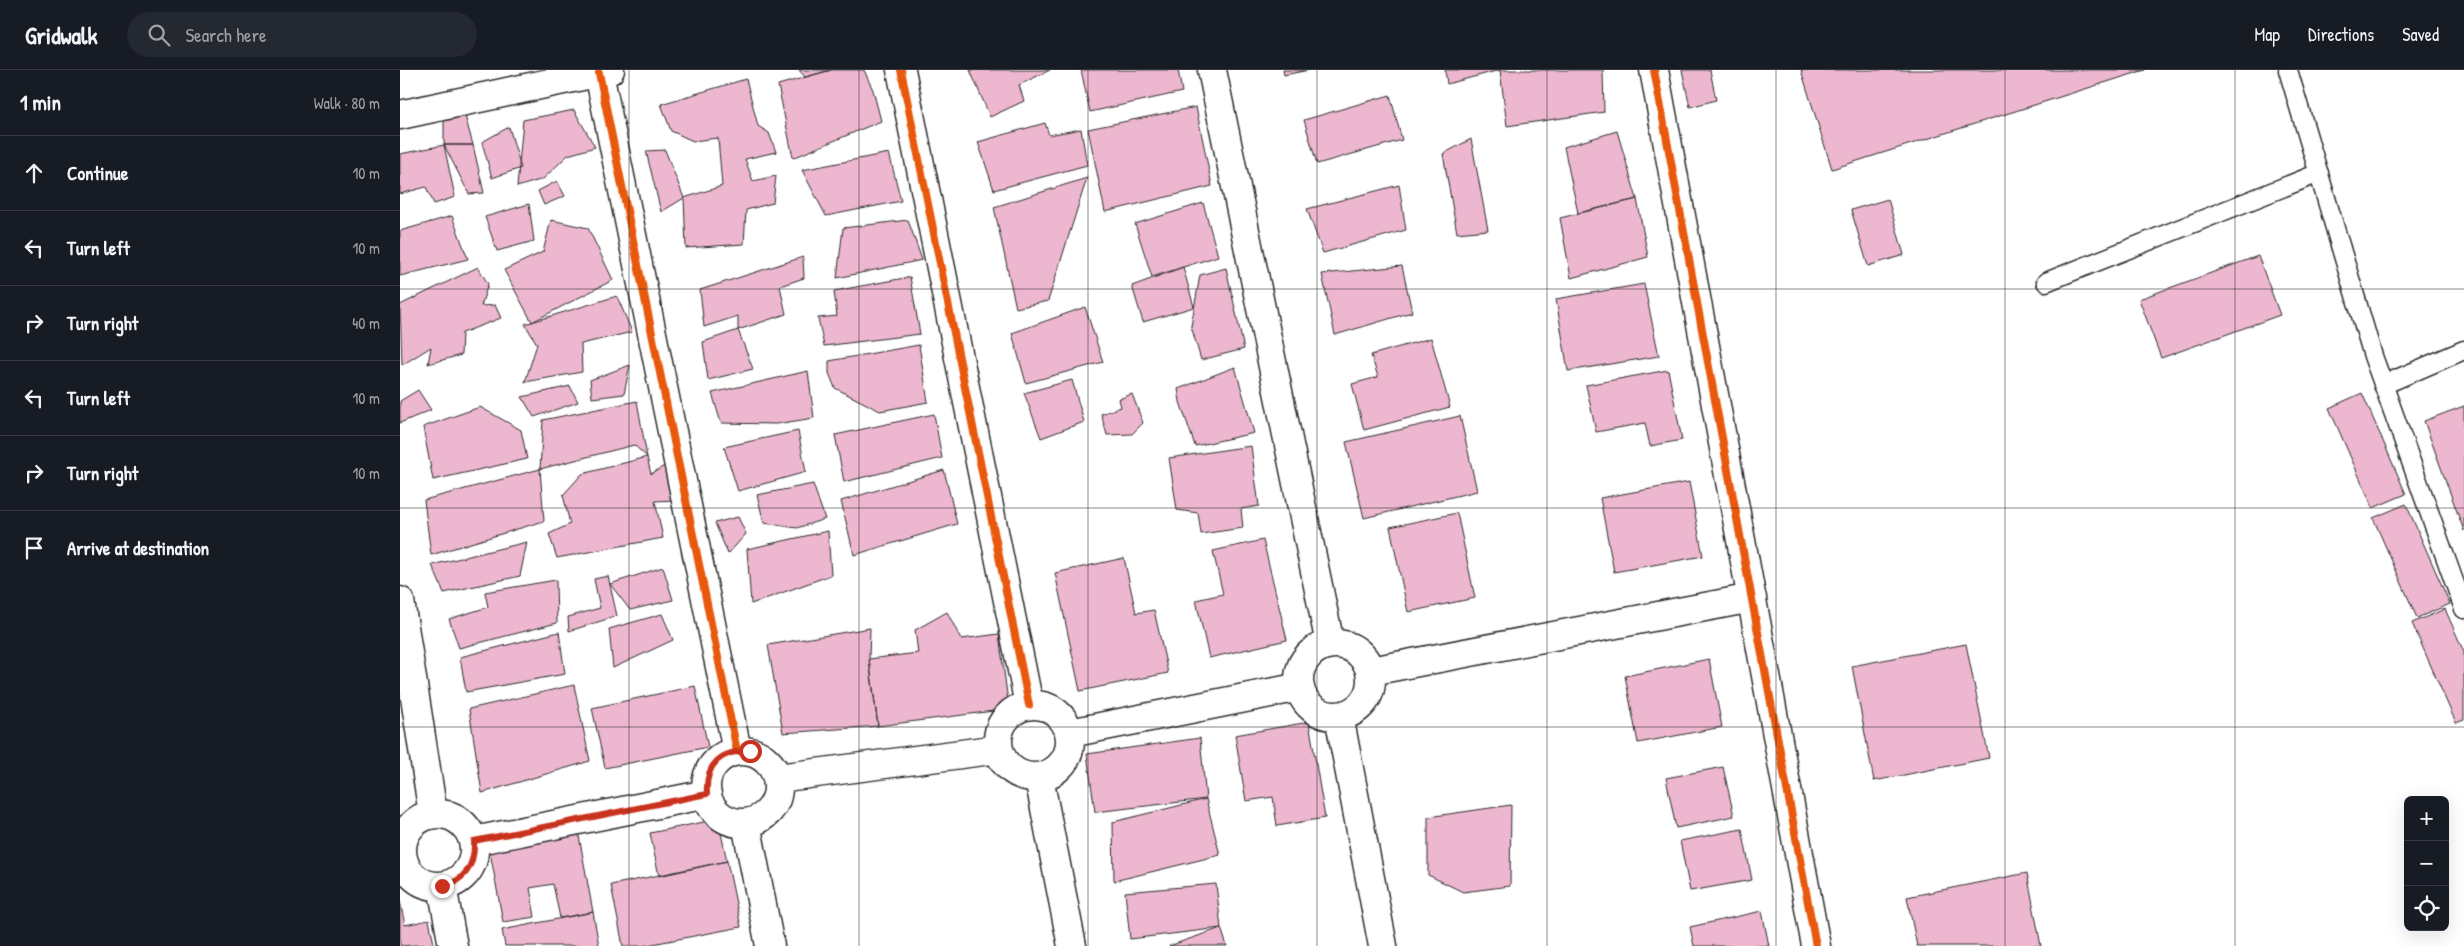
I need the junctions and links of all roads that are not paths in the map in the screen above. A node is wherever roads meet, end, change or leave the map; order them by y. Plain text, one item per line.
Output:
1 (901, 70) edge
2 (1212, 70) edge
3 (1654, 70) edge
4 (2288, 70) edge
5 (604, 71) edge
6 (400, 115) edge
7 (2319, 173) junction
8 (2046, 282) dead end
9 (2464, 350) edge
10 (2382, 384) junction
11 (1752, 598) junction
12 (400, 601) edge
13 (2464, 609) edge
14 (1330, 644) junction
15 (1371, 671) junction
16 (1300, 687) junction
17 (1029, 705) junction
18 (1339, 716) junction
19 (1070, 733) junction
20 (999, 749) junction
21 (737, 751) junction
22 (778, 778) junction
23 (1039, 778) junction
24 (707, 794) junction
25 (433, 814) junction
26 (746, 823) junction
27 (474, 841) junction
28 (401, 857) edge
29 (442, 886) junction
30 (453, 946) edge
31 (770, 946) edge
32 (1072, 946) edge
33 (1383, 946) edge
34 (1816, 946) edge

1 - 17 street
2 - 14 street
3 - 11 street
4 - 7 lane
5 - 6 street
5 - 21 street
7 - 8 lane
7 - 10 lane
9 - 10 lane
10 - 13 lane
11 - 15 street
11 - 34 street
12 - 25 street
14 - 15 street
14 - 16 street
15 - 18 street
16 - 18 street
16 - 19 street
17 - 19 street
17 - 20 street
18 - 33 street
19 - 23 street
20 - 22 street
20 - 23 street
21 - 22 street
21 - 24 street
22 - 26 street
23 - 32 street
24 - 26 street
24 - 27 street
25 - 27 street
25 - 28 street
26 - 31 street
27 - 29 street
28 - 29 street
29 - 30 street

